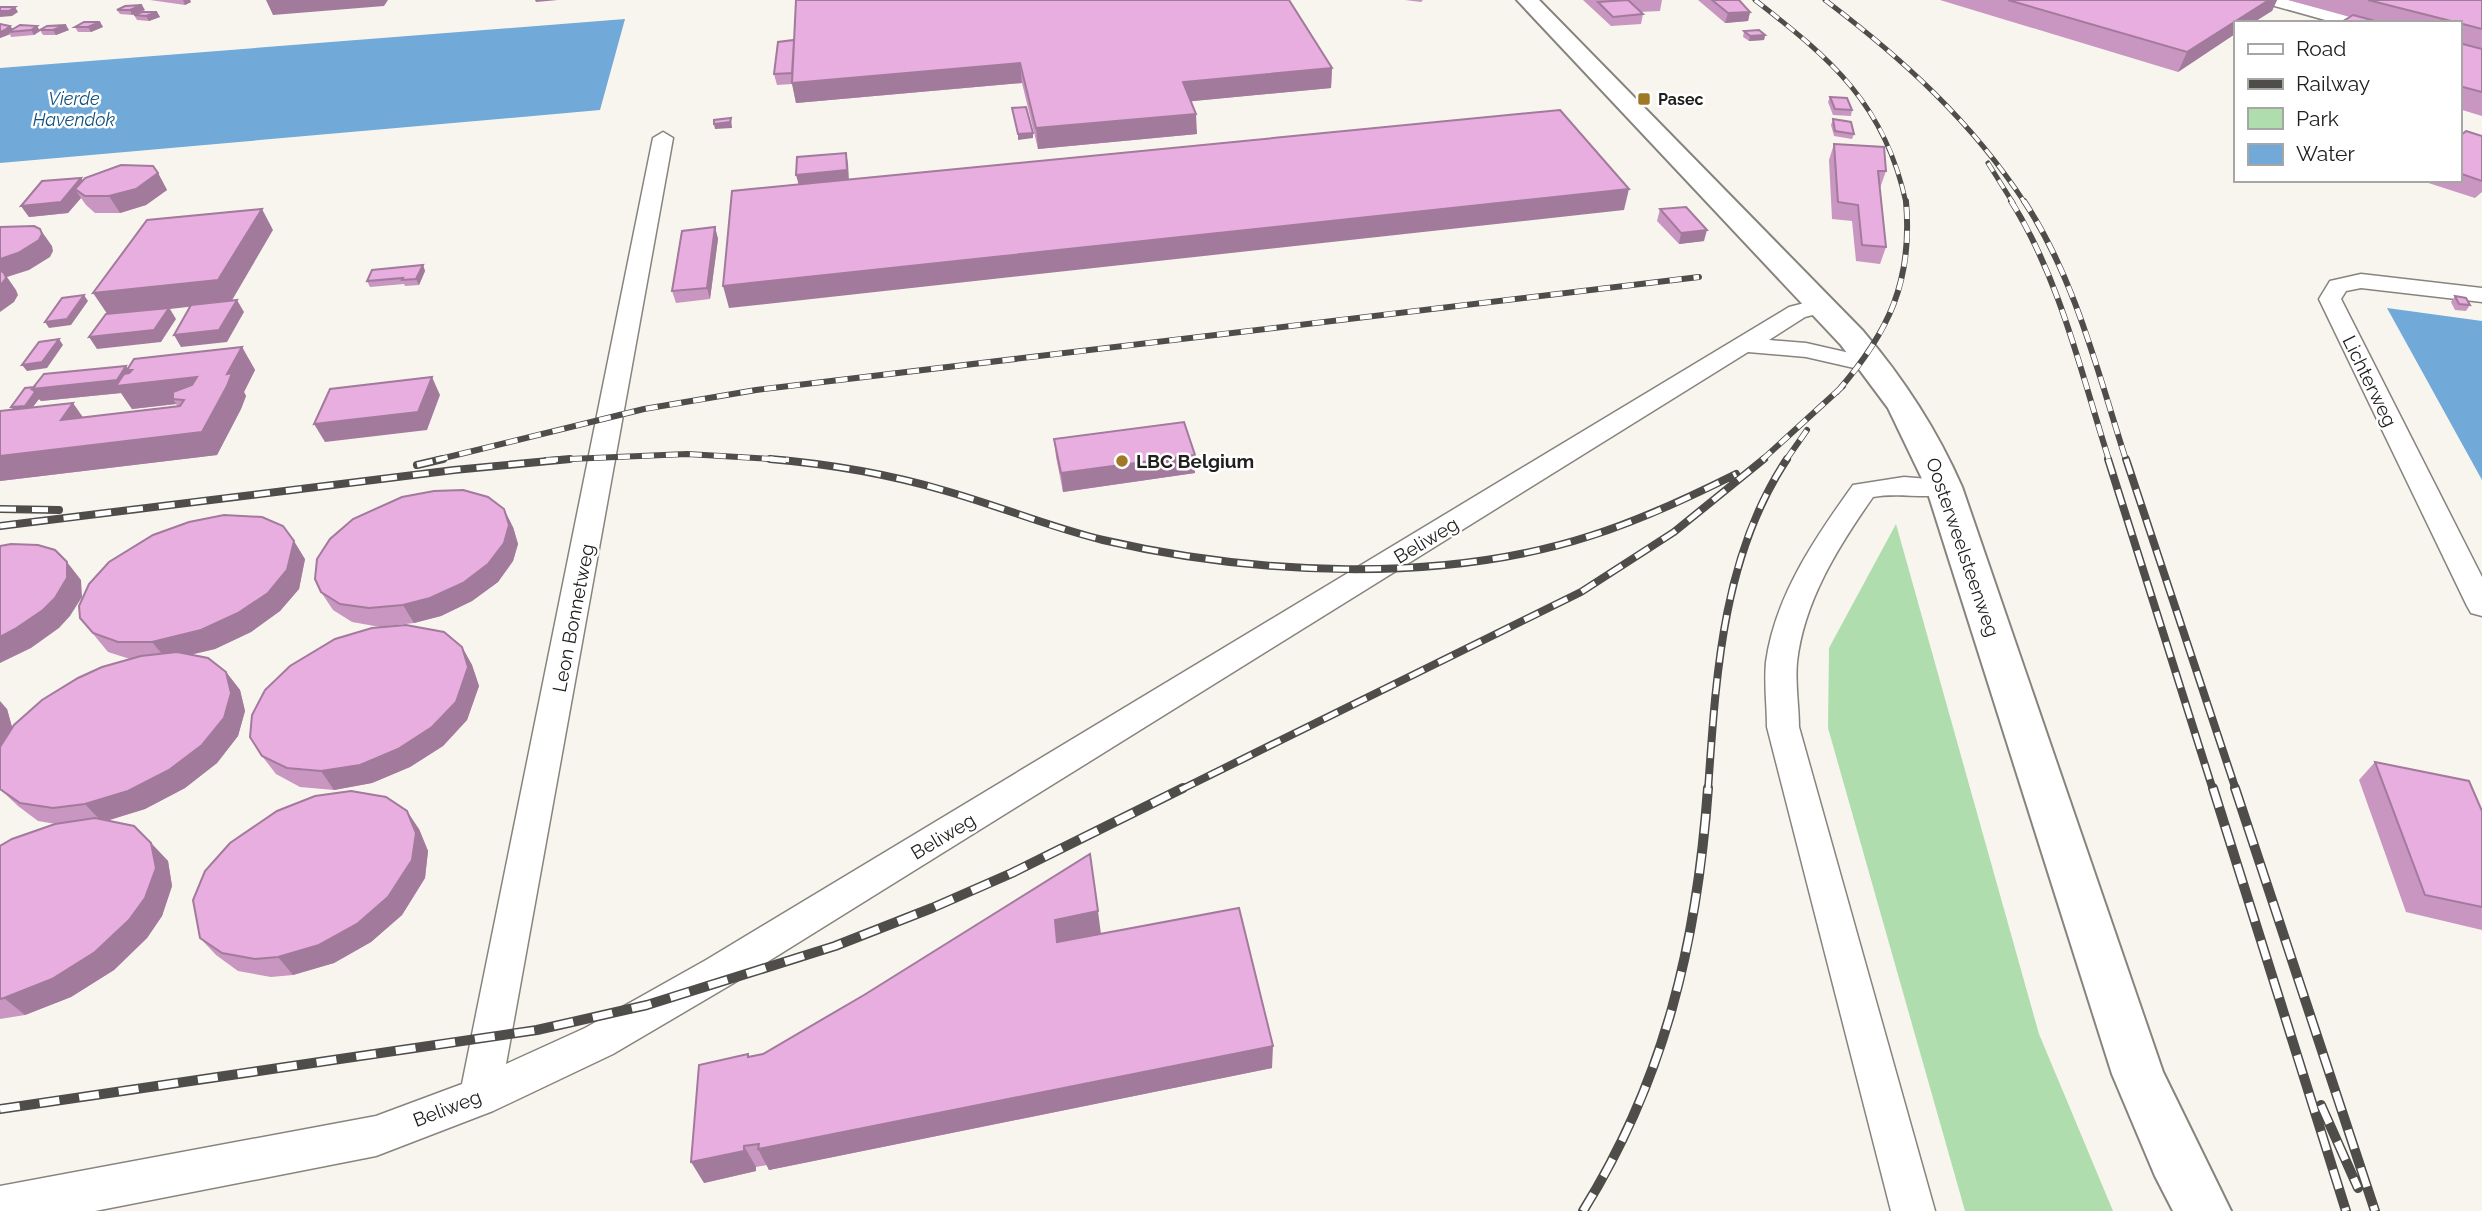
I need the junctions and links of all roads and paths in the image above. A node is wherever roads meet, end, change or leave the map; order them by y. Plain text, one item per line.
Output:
1 (1527, 0) edge
2 (2270, 0) edge
3 (2349, 21) edge
4 (663, 138) dead end
5 (2482, 295) edge
6 (1820, 306) junction
7 (1746, 345) junction
8 (1876, 366) junction
9 (1944, 487) junction
10 (2482, 606) edge
11 (479, 1097) junction
12 (0, 1208) edge
13 (1913, 1211) edge
14 (2203, 1211) edge

1 - 6 main road, Oosterweelsteenweg
2 - 3 street
4 - 11 street, Leon Bonnetweg
5 - 10 street, Lichterweg
6 - 7 street, Beliweg
6 - 8 main road, Oosterweelsteenweg
7 - 8 street
7 - 11 street, Beliweg
8 - 9 main road, Oosterweelsteenweg
9 - 13 street
9 - 14 main road, Oosterweelsteenweg
11 - 12 street, Beliweg

